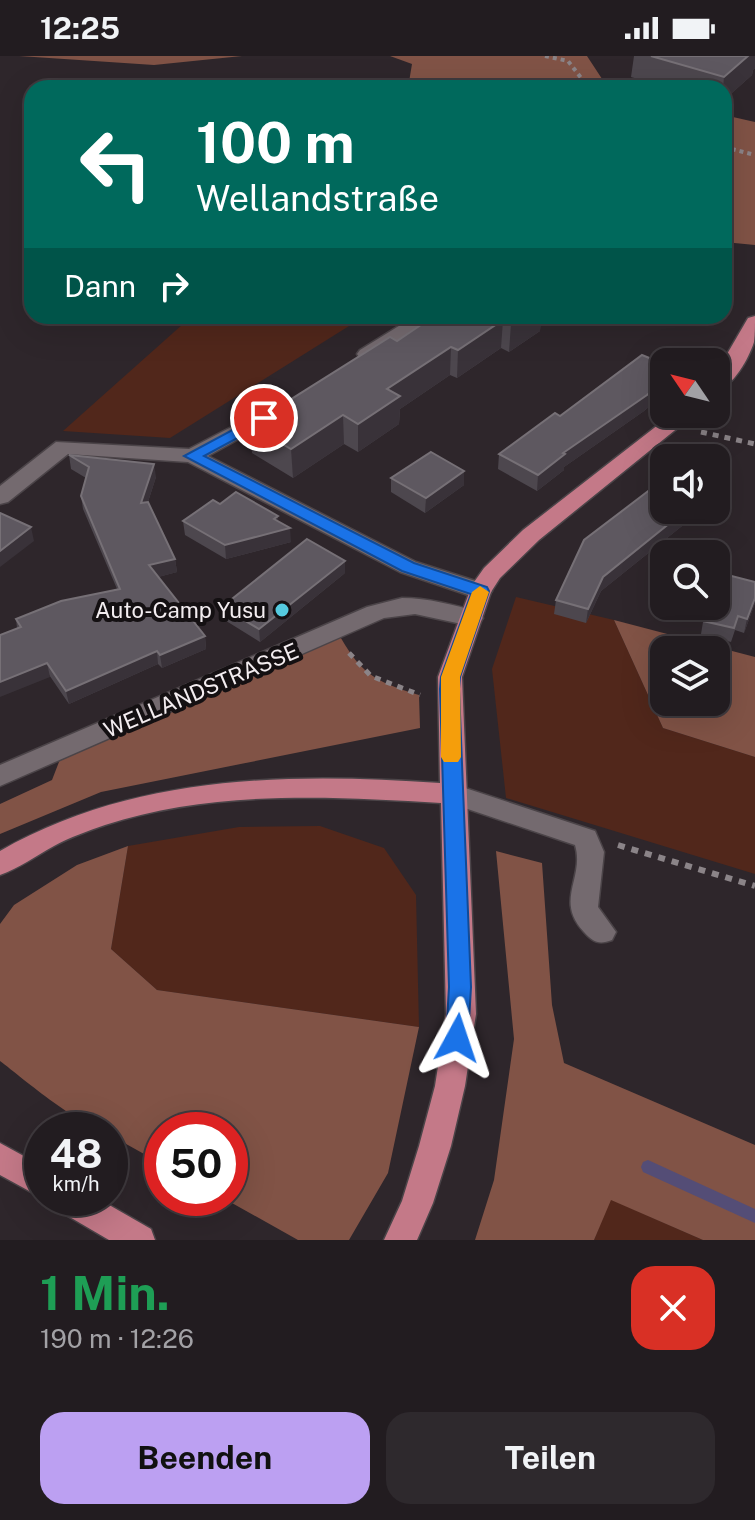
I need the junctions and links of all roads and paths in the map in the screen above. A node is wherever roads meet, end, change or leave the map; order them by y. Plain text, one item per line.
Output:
1 (545, 56) edge
2 (583, 80) edge
3 (732, 149) edge
4 (755, 155) edge
5 (755, 322) edge
6 (415, 324) edge
7 (353, 363) edge
8 (730, 368) edge
9 (289, 402) edge
10 (668, 428) edge
11 (704, 428) edge
12 (755, 444) edge
13 (192, 456) junction
14 (0, 497) edge
15 (419, 571) junction
16 (480, 591) junction
17 (402, 603) junction
18 (471, 618) junction
19 (337, 631) junction
20 (449, 707) junction
21 (0, 776) edge
22 (453, 794) junction
23 (586, 838) junction
24 (0, 864) edge
25 (755, 886) edge
26 (602, 932) dead end
27 (1, 1157) edge
28 (24, 1172) edge
29 (98, 1216) edge
30 (139, 1240) edge
31 (400, 1240) edge

1 - 2 path
3 - 4 path
5 - 8 main road
6 - 7 street
9 - 13 street
10 - 16 main road
11 - 12 path
13 - 14 street
13 - 15 street
15 - 16 street
15 - 17 street
16 - 18 main road
17 - 18 street
17 - 19 street, WELLANDSTRASSE
18 - 20 main road
19 - 20 path
19 - 21 street, WELLANDSTRASSE
20 - 22 main road
22 - 23 street
22 - 24 main road
22 - 31 main road
23 - 25 path
23 - 26 street
27 - 28 main road
29 - 30 main road

